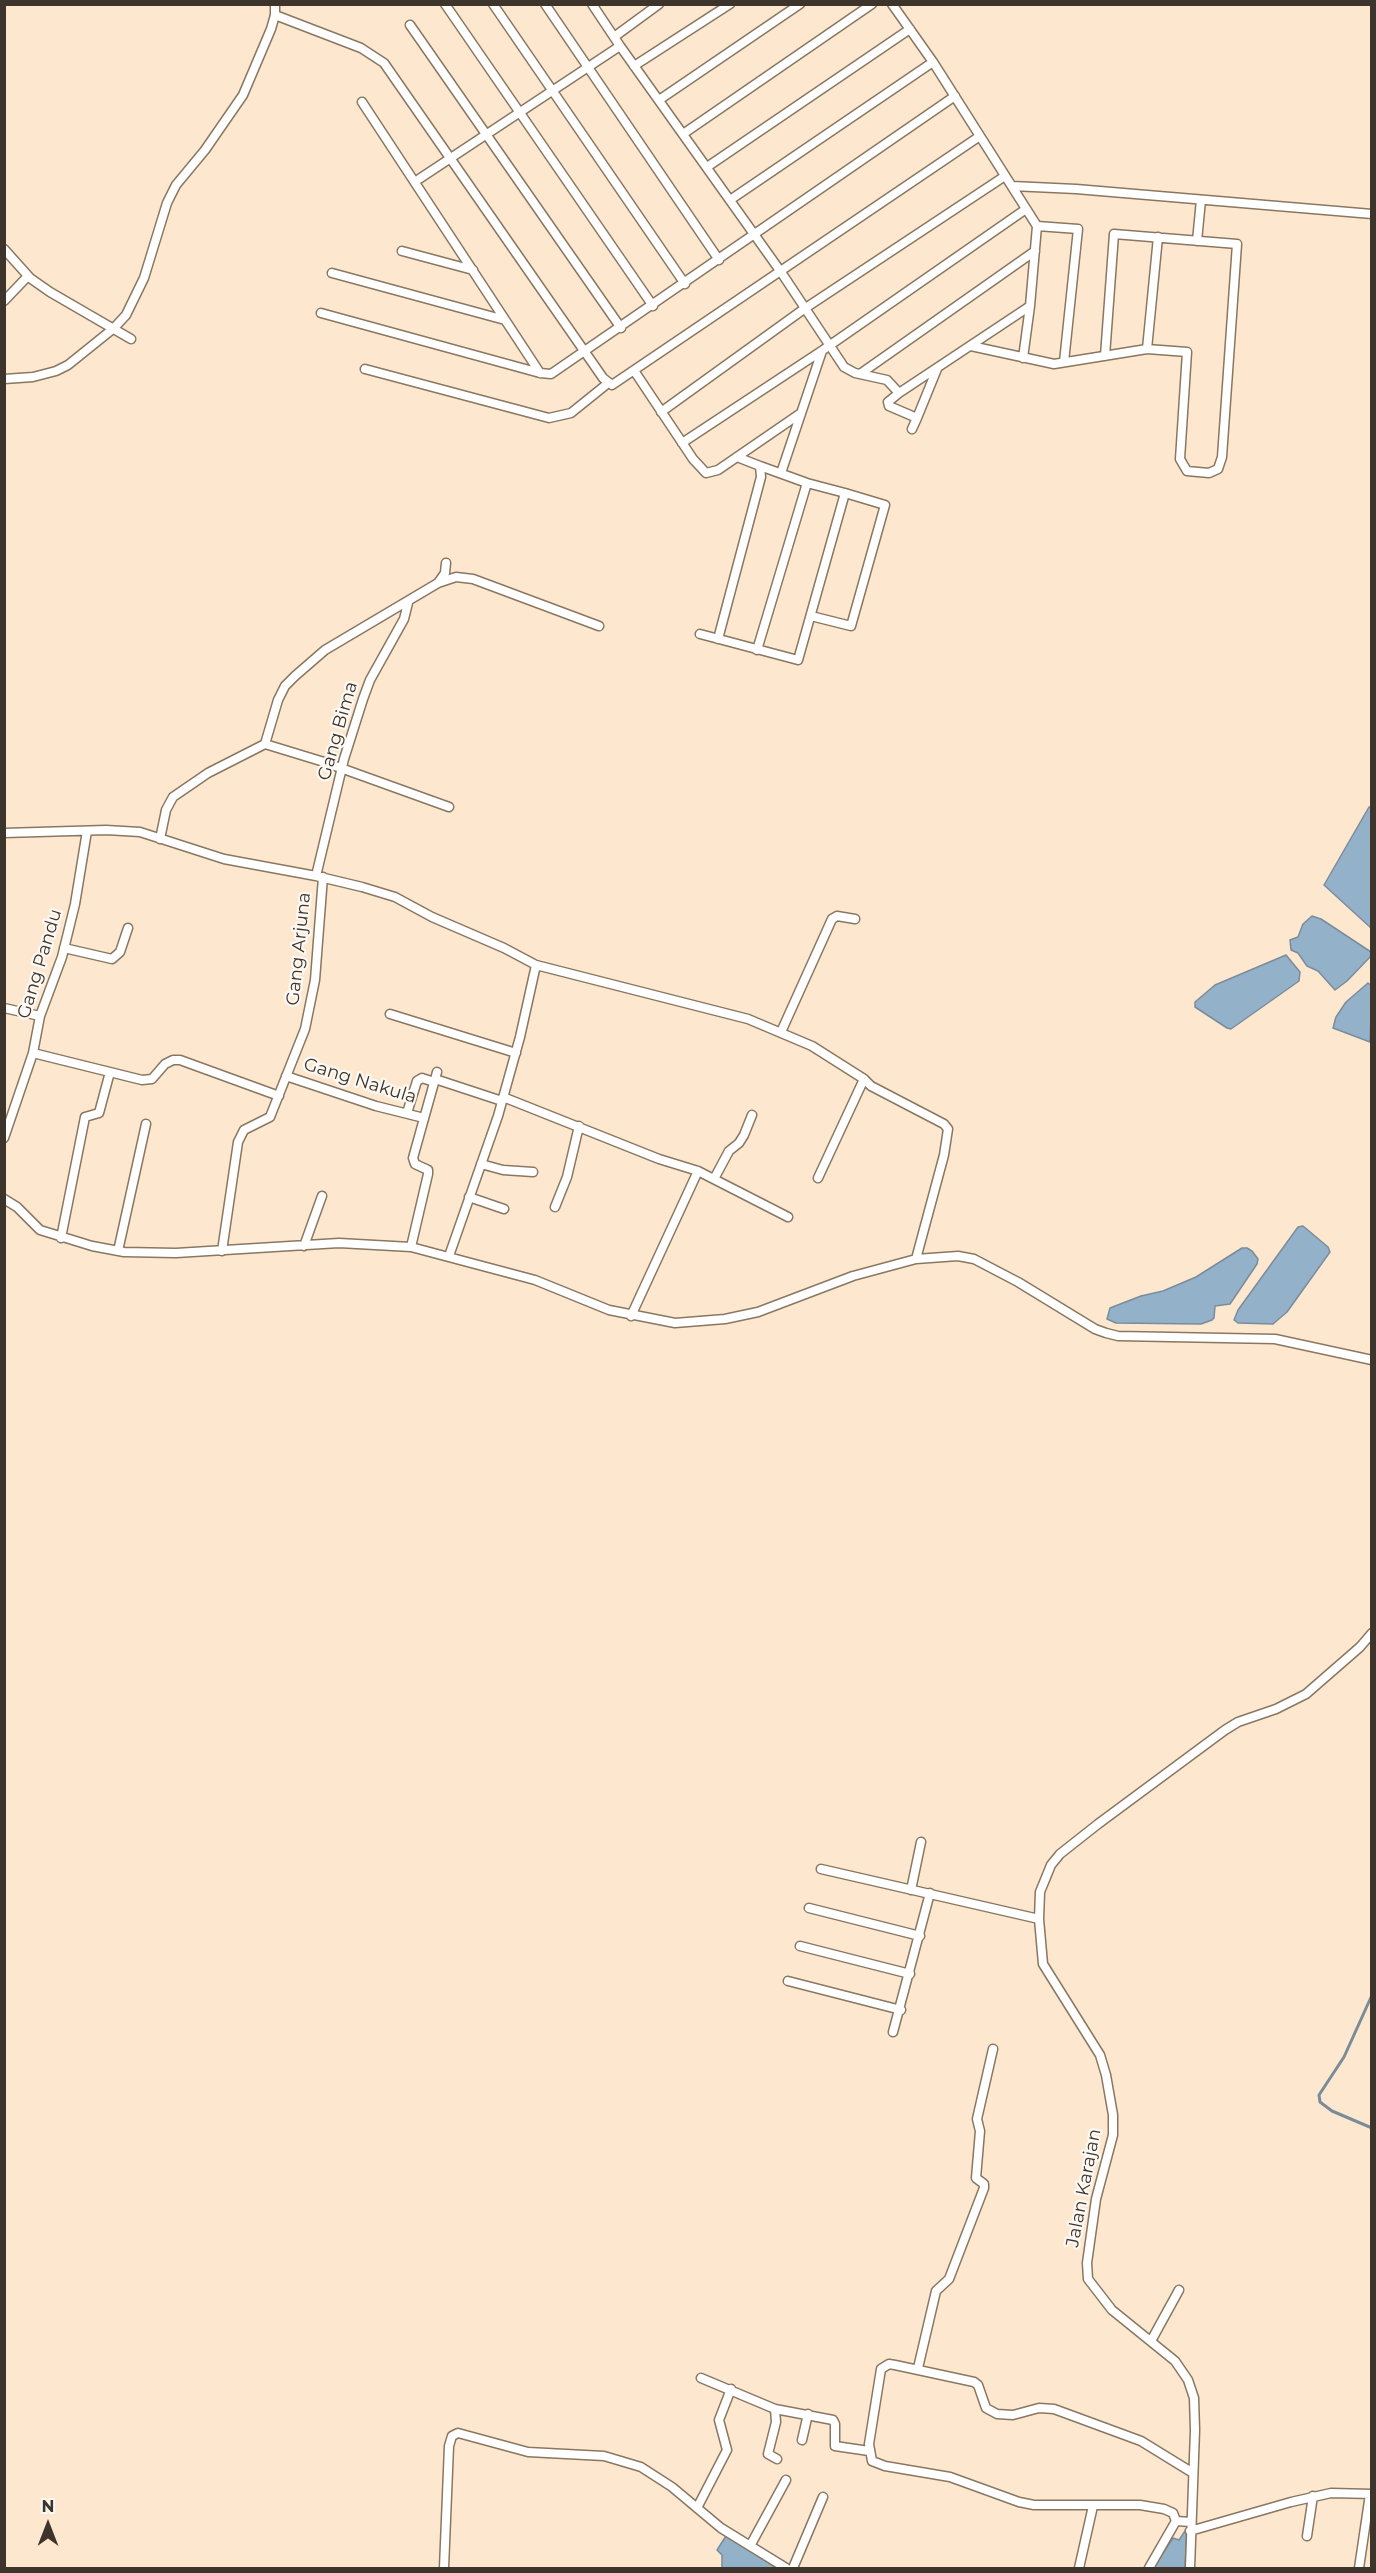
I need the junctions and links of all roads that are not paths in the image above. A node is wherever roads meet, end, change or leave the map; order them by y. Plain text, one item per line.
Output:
1 (275, 4) edge
2 (445, 4) edge
3 (493, 4) edge
4 (545, 4) edge
5 (592, 4) edge
6 (659, 4) edge
7 (730, 4) edge
8 (800, 4) edge
9 (872, 4) edge
10 (892, 4) edge
11 (647, 8) edge
12 (275, 15) junction
13 (410, 25) dead end
14 (909, 29) junction
15 (614, 37) junction
16 (620, 46) junction
17 (933, 62) junction
18 (634, 66) junction
19 (589, 67) junction
20 (554, 91) junction
21 (955, 96) junction
22 (659, 100) junction
23 (362, 102) dead end
24 (521, 113) junction
25 (683, 134) junction
26 (486, 136) junction
27 (980, 136) junction
28 (451, 160) junction
29 (706, 167) junction
30 (1005, 176) junction
31 (419, 179) dead end
32 (1012, 186) junction
33 (730, 200) junction
34 (1200, 200) junction
35 (1026, 209) junction
36 (1371, 214) edge
37 (1038, 226) junction
38 (755, 235) junction
39 (1158, 237) junction
40 (1197, 241) junction
41 (4, 249) edge
42 (402, 251) dead end
43 (1035, 251) junction
44 (719, 260) junction
45 (473, 270) junction
46 (781, 272) junction
47 (332, 273) dead end
48 (28, 276) junction
49 (685, 284) junction
50 (4, 301) edge
51 (653, 306) junction
52 (1030, 306) junction
53 (804, 309) junction
54 (321, 313) dead end
55 (505, 320) junction
56 (114, 328) junction
57 (621, 328) junction
58 (131, 339) dead end
59 (971, 346) junction
60 (825, 348) junction
61 (1147, 349) junction
62 (584, 352) junction
63 (1105, 356) junction
64 (1023, 358) junction
65 (1064, 362) junction
66 (938, 368) junction
67 (365, 369) dead end
68 (635, 372) junction
69 (540, 373) junction
70 (860, 374) junction
71 (4, 379) edge
72 (607, 384) junction
73 (899, 393) junction
74 (661, 411) junction
75 (801, 413) junction
76 (917, 418) junction
77 (912, 429) dead end
78 (682, 443) junction
79 (737, 457) junction
80 (760, 466) junction
81 (781, 473) junction
82 (807, 483) junction
83 (845, 493) junction
84 (446, 563) dead end
85 (438, 584) junction
86 (408, 603) junction
87 (811, 616) junction
88 (599, 626) dead end
89 (700, 634) dead end
90 (718, 639) junction
91 (757, 650) junction
92 (265, 744) junction
93 (342, 769) junction
94 (449, 807) dead end
95 (87, 831) junction
96 (4, 833) edge
97 (160, 839) junction
98 (320, 877) junction
99 (855, 919) dead end
100 (128, 927) dead end
101 (64, 948) junction
102 (536, 965) junction
103 (4, 1008) edge
104 (390, 1014) dead end
105 (40, 1016) junction
106 (781, 1032) junction
107 (33, 1053) junction
108 (516, 1053) junction
109 (110, 1072) junction
110 (286, 1076) junction
111 (435, 1078) junction
112 (864, 1079) junction
113 (279, 1096) junction
114 (502, 1099) junction
115 (407, 1113) junction
116 (752, 1115) dead end
117 (424, 1118) junction
118 (146, 1124) dead end
119 (579, 1126) junction
120 (4, 1138) edge
121 (481, 1164) junction
122 (533, 1172) dead end
123 (698, 1172) junction
124 (818, 1178) dead end
125 (714, 1179) junction
126 (322, 1196) dead end
127 (469, 1197) junction
128 (4, 1199) edge
129 (555, 1207) dead end
130 (504, 1209) dead end
131 (788, 1217) dead end
132 (61, 1238) junction
133 (304, 1246) junction
134 (411, 1247) junction
135 (118, 1251) junction
136 (222, 1251) junction
137 (449, 1256) junction
138 (916, 1259) junction
139 (631, 1316) junction
140 (1371, 1360) edge
141 (1371, 1633) edge
142 (921, 1842) dead end
143 (821, 1869) dead end
144 (911, 1890) junction
145 (930, 1893) junction
146 (809, 1908) dead end
147 (1039, 1919) junction
148 (920, 1936) junction
149 (800, 1946) dead end
150 (910, 1974) junction
151 (788, 1981) dead end
152 (901, 2010) junction
153 (893, 2032) dead end
154 (993, 2049) dead end
155 (1179, 2290) dead end
156 (1151, 2341) junction
157 (918, 2368) junction
158 (701, 2378) dead end
159 (731, 2389) junction
160 (775, 2409) junction
161 (808, 2414) junction
162 (802, 2440) dead end
163 (869, 2451) junction
164 (777, 2459) dead end
165 (1193, 2473) junction
166 (786, 2480) dead end
167 (1371, 2494) edge
168 (1313, 2496) junction
169 (823, 2497) dead end
170 (1093, 2506) junction
171 (697, 2508) junction
172 (1176, 2521) junction
173 (1191, 2526) junction
174 (1307, 2536) dead end
175 (750, 2547) junction
176 (444, 2568) edge
177 (786, 2568) edge
178 (793, 2568) edge
179 (1079, 2568) edge
180 (1149, 2568) edge
181 (1190, 2568) edge
182 (1359, 2568) edge

1 - 12 street
2 - 24 street
3 - 20 street
4 - 19 street
5 - 15 street
6 - 11 street
7 - 18 street
8 - 22 street
9 - 25 street
10 - 14 street
11 - 15 street
12 - 28 street
12 - 56 street
13 - 26 street
14 - 17 street
14 - 29 street
15 - 16 street
16 - 18 street
16 - 19 street
17 - 21 street
17 - 33 street
18 - 22 street
19 - 20 street
19 - 44 street
20 - 24 street
20 - 49 street
21 - 27 street
21 - 38 street
22 - 25 street
23 - 45 street
24 - 26 street
24 - 51 street
25 - 29 street
26 - 28 street
26 - 57 street
27 - 30 street
27 - 46 street
28 - 31 street
28 - 62 street
29 - 33 street
30 - 32 street
30 - 53 street
32 - 34 street
32 - 35 street
33 - 38 street
34 - 36 street
34 - 40 street
35 - 37 street
35 - 60 street
37 - 43 street
37 - 65 street
38 - 44 street
38 - 46 street
39 - 40 street
39 - 61 street
39 - 63 street
40 - 61 street
41 - 48 street
42 - 45 street
43 - 52 street
43 - 70 street
44 - 49 street
45 - 55 street
46 - 53 street
46 - 68 street
47 - 55 street
48 - 50 street
48 - 56 street
49 - 51 street
51 - 57 street
52 - 59 street
52 - 64 street
53 - 60 street
53 - 74 street
54 - 69 street
55 - 69 street
56 - 58 street
56 - 71 street
57 - 62 street
59 - 64 street
59 - 66 street
60 - 70 street
60 - 75 street
60 - 78 street
61 - 63 street
62 - 69 street
62 - 72 street
63 - 65 street
64 - 65 street
66 - 73 street
66 - 76 street
67 - 72 street
68 - 72 street
68 - 74 street
70 - 73 street
73 - 76 street
74 - 78 street
75 - 79 street
75 - 81 street
76 - 77 street
78 - 79 street
79 - 80 street
80 - 81 street
80 - 90 street
81 - 82 street
82 - 83 street
82 - 91 street
83 - 87 street
83 - 87 street
84 - 85 street
85 - 86 street
85 - 88 street
86 - 92 street
86 - 93 street, Gang Bima
87 - 91 street
89 - 90 street
90 - 91 street
92 - 93 street
92 - 97 street
93 - 94 street
93 - 98 street, Gang Bima
95 - 96 street
95 - 97 street
95 - 101 street, Gang Pandu
97 - 98 street
98 - 102 street
98 - 110 street, Gang Arjuna
99 - 106 street
100 - 101 street
101 - 105 street, Gang Pandu
102 - 106 street
102 - 108 street
103 - 105 street
104 - 108 street
105 - 107 street, Gang Pandu
106 - 112 street
107 - 109 street
107 - 120 street, Gang Pandu
108 - 114 street
109 - 113 street
109 - 132 street
110 - 113 street, Gang Arjuna
110 - 115 street, Gang Nakula
111 - 114 street
111 - 115 street
111 - 117 street
112 - 124 street
112 - 138 street
113 - 136 street, Gang Arjuna
114 - 119 street
114 - 121 street
115 - 117 street, Gang Nakula
116 - 125 street
117 - 134 street
118 - 135 street
119 - 123 street
119 - 129 street
121 - 122 street
121 - 127 street
123 - 125 street
123 - 139 street
125 - 131 street
126 - 133 street
127 - 130 street
127 - 137 street
128 - 132 street
132 - 135 street
133 - 134 street
133 - 136 street
134 - 137 street
135 - 136 street
137 - 139 street
138 - 139 street
138 - 140 street
141 - 147 street, Jalan Karajan
142 - 144 street
143 - 144 street
144 - 145 street
145 - 147 street
145 - 148 street
146 - 148 street
147 - 156 street, Jalan Karajan
148 - 150 street
149 - 150 street
150 - 152 street
151 - 152 street
152 - 153 street
154 - 157 street
155 - 156 street
156 - 165 street, Jalan Karajan
157 - 163 street
157 - 165 street
158 - 159 street
159 - 160 street
159 - 171 street
160 - 161 street
160 - 164 street
161 - 162 street
161 - 163 street
163 - 170 street
165 - 173 street, Jalan Karajan
166 - 175 street
167 - 168 street
167 - 182 street
168 - 173 street
168 - 174 street
169 - 178 street
170 - 172 street
170 - 179 street
171 - 175 street
171 - 176 street
172 - 173 street
172 - 180 street
173 - 181 street, Jalan Karajan
175 - 177 street

